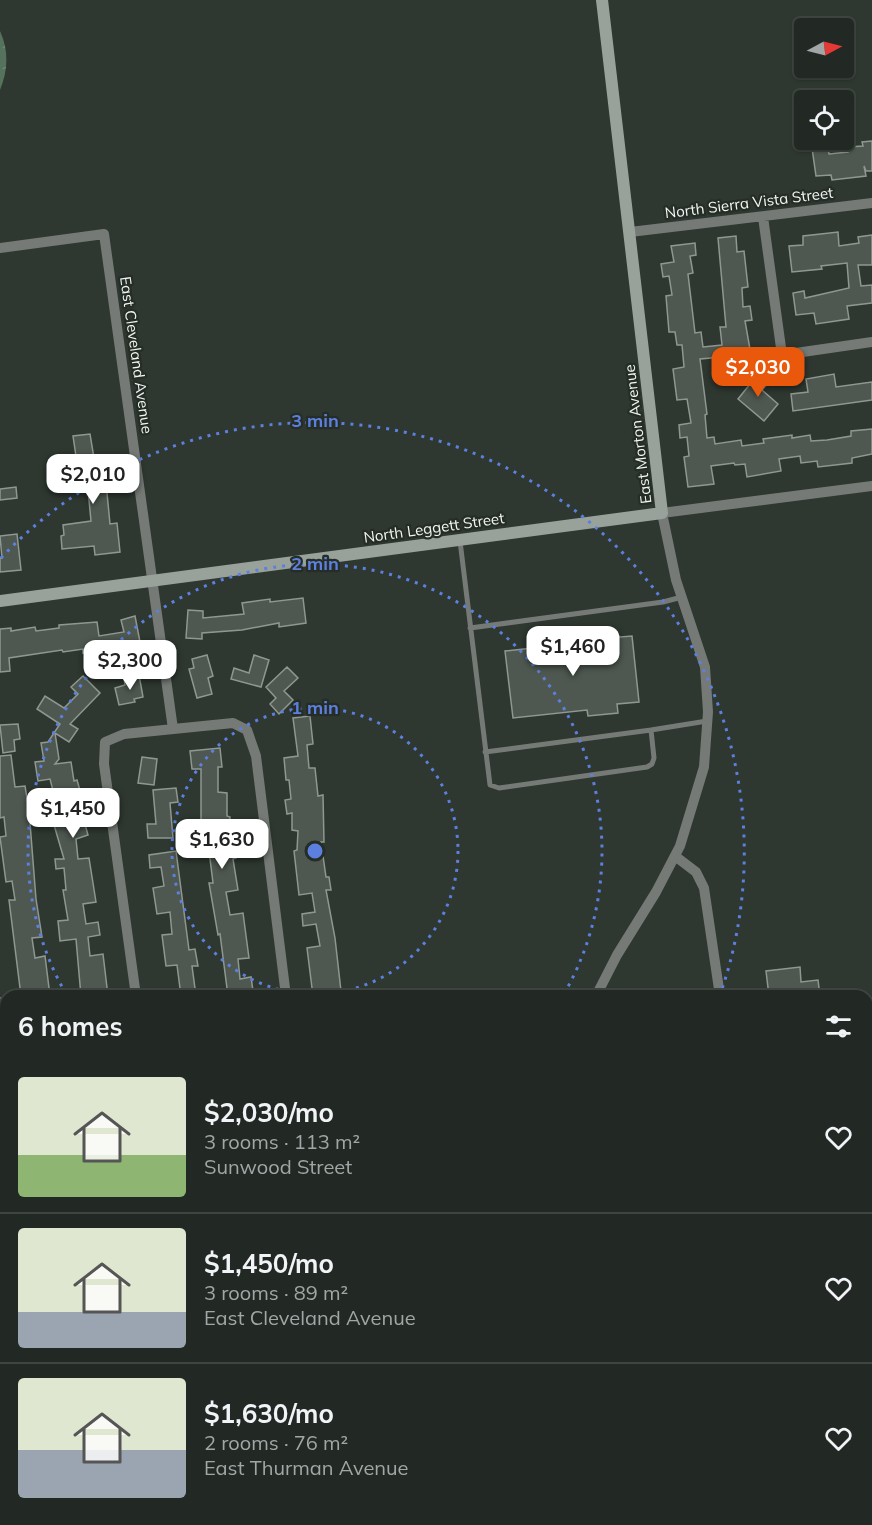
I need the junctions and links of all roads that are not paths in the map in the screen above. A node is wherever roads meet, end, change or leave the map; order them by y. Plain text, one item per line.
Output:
1 (602, 0) edge
2 (872, 203) edge
3 (762, 217) junction
4 (630, 232) junction
5 (0, 248) edge
6 (872, 342) edge
7 (872, 486) edge
8 (662, 513) junction
9 (460, 540) junction
10 (153, 581) junction
11 (682, 597) junction
12 (0, 601) edge
13 (470, 627) junction
14 (708, 721) junction
15 (173, 729) junction
16 (651, 730) junction
17 (485, 752) junction
18 (675, 856) junction
19 (135, 990) edge
20 (285, 990) edge
21 (599, 990) edge
22 (719, 990) edge

1 - 4 street, East Morton Avenue
2 - 3 street, North Sierra Vista Street
3 - 4 street, North Sierra Vista Street
3 - 6 street
4 - 8 street, East Morton Avenue
5 - 10 street, East Cleveland Avenue
7 - 8 street, North Leggett Street
8 - 9 street, North Leggett Street
8 - 11 street, East Morton Avenue
9 - 10 street, North Leggett Street
9 - 13 lane
10 - 12 street, North Leggett Street
10 - 15 street, East Cleveland Avenue
11 - 13 lane
11 - 14 street, East Morton Avenue
13 - 17 lane
14 - 16 lane
14 - 18 street, East Morton Avenue
15 - 19 street
15 - 20 street
16 - 17 lane
16 - 17 lane
18 - 21 street, East Morton Avenue
18 - 22 street

